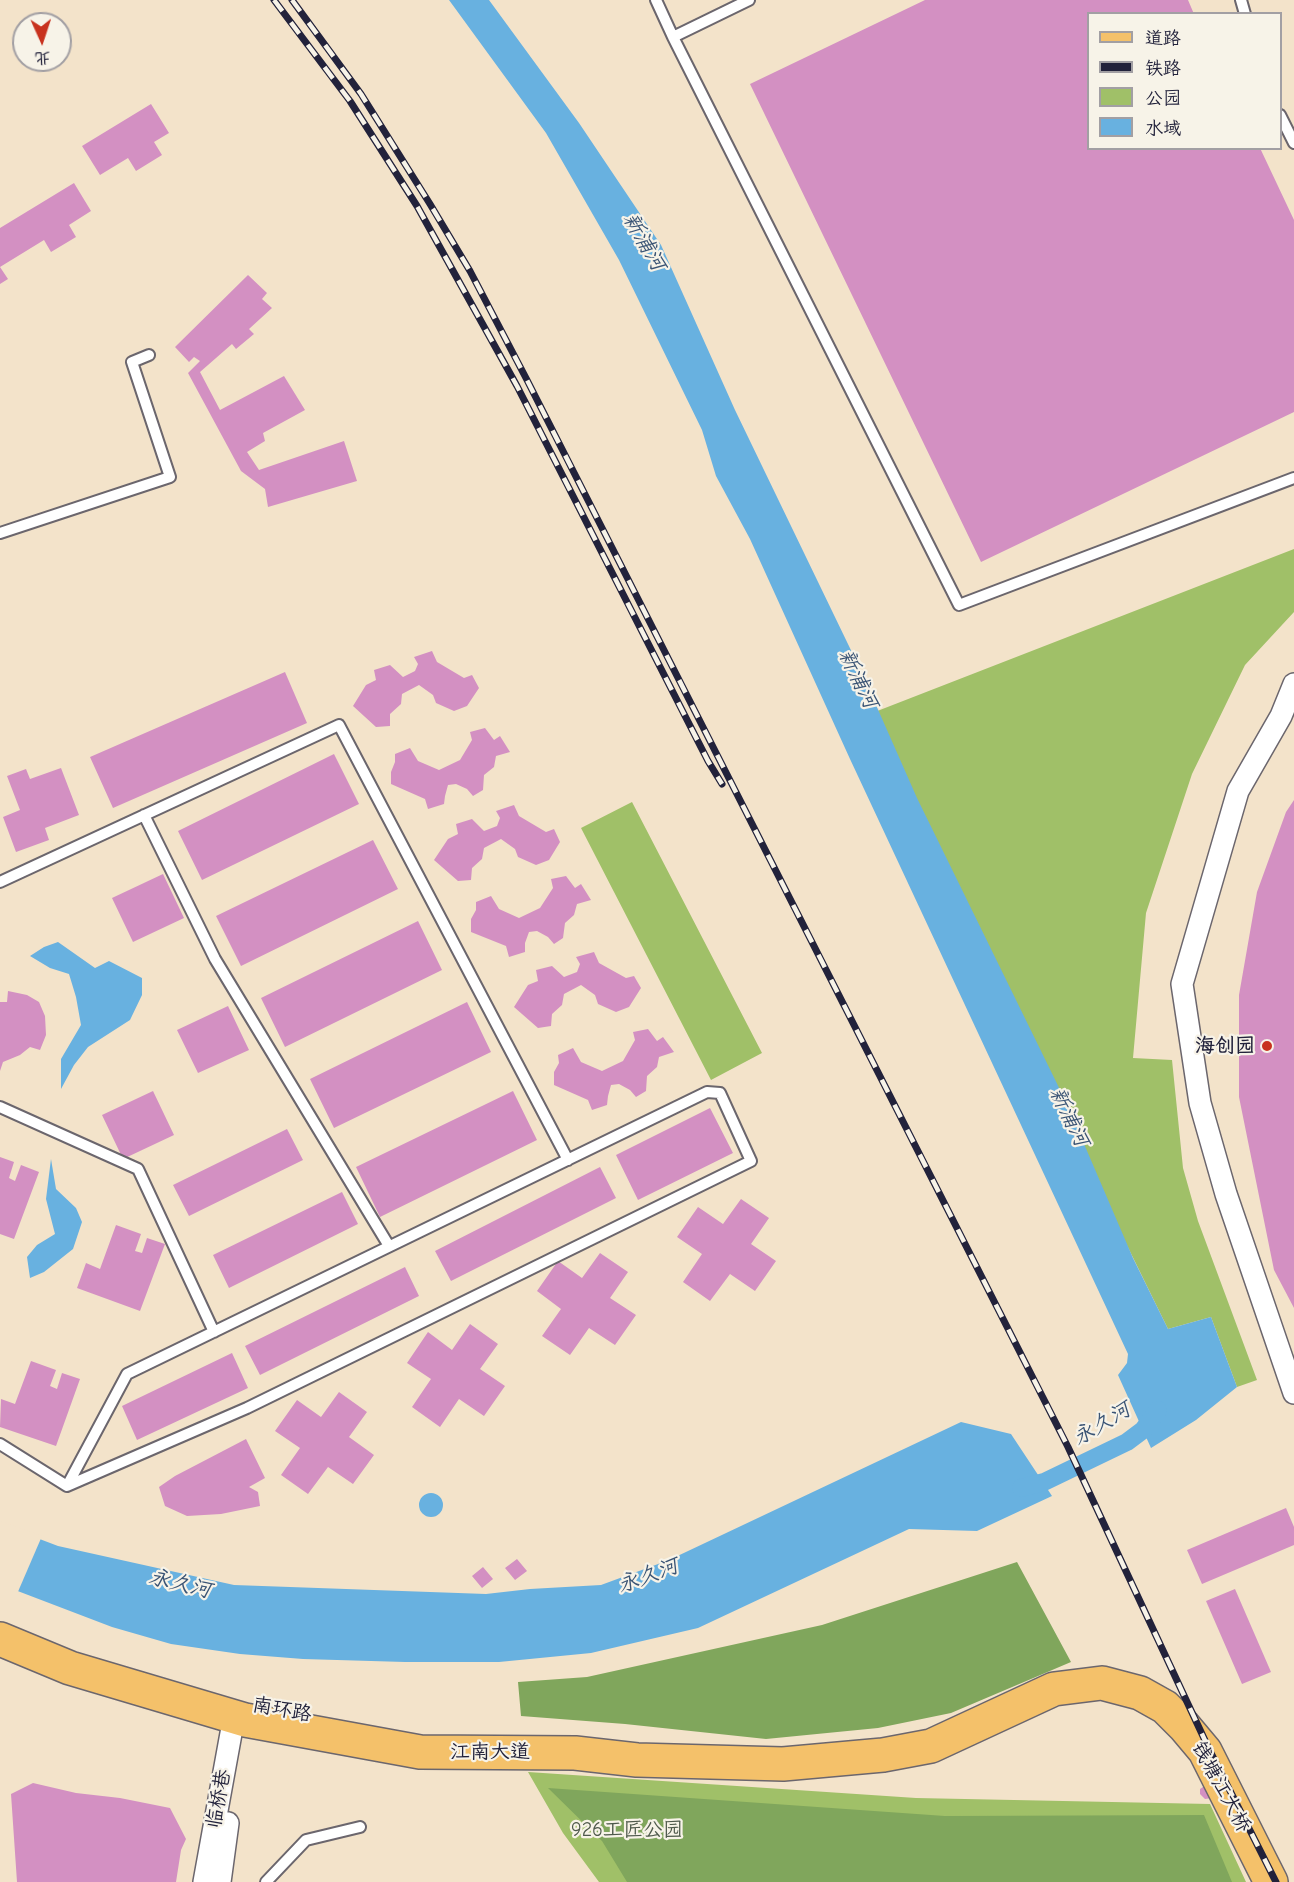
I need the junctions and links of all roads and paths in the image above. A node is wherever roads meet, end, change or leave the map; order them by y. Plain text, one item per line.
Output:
1 (656, 0) edge
2 (749, 0) edge
3 (673, 37) junction
4 (1282, 117) edge
5 (1294, 144) edge
6 (149, 355) dead end
7 (1294, 478) edge
8 (0, 533) edge
9 (1294, 684) edge
10 (1288, 712) edge
11 (144, 815) junction
12 (0, 882) edge
13 (0, 1107) edge
14 (568, 1160) junction
15 (389, 1246) junction
16 (214, 1332) junction
17 (1294, 1393) edge
18 (0, 1444) edge
19 (67, 1486) junction
20 (0, 1622) edge
21 (0, 1639) edge
22 (240, 1718) junction
23 (988, 1720) joint
24 (575, 1753) junction
25 (360, 1827) dead end
26 (204, 1882) edge
27 (220, 1882) edge
28 (266, 1882) edge
29 (1271, 1882) edge

1 - 3 lane
2 - 3 lane
3 - 7 lane
4 - 5 lane
6 - 8 lane
9 - 10 street
10 - 17 street
11 - 12 lane
11 - 14 lane
11 - 15 lane
13 - 16 lane
14 - 15 lane
14 - 19 lane
15 - 16 lane
16 - 19 lane
18 - 19 lane
20 - 24 main road, 南环路
21 - 22 main road, 江南大道
22 - 24 main road, 江南大道
22 - 26 street, 临桥巷
22 - 27 street, 临桥巷
23 - 24 main road, 江南大道
23 - 29 main road, 钱塘江大桥
25 - 28 lane

